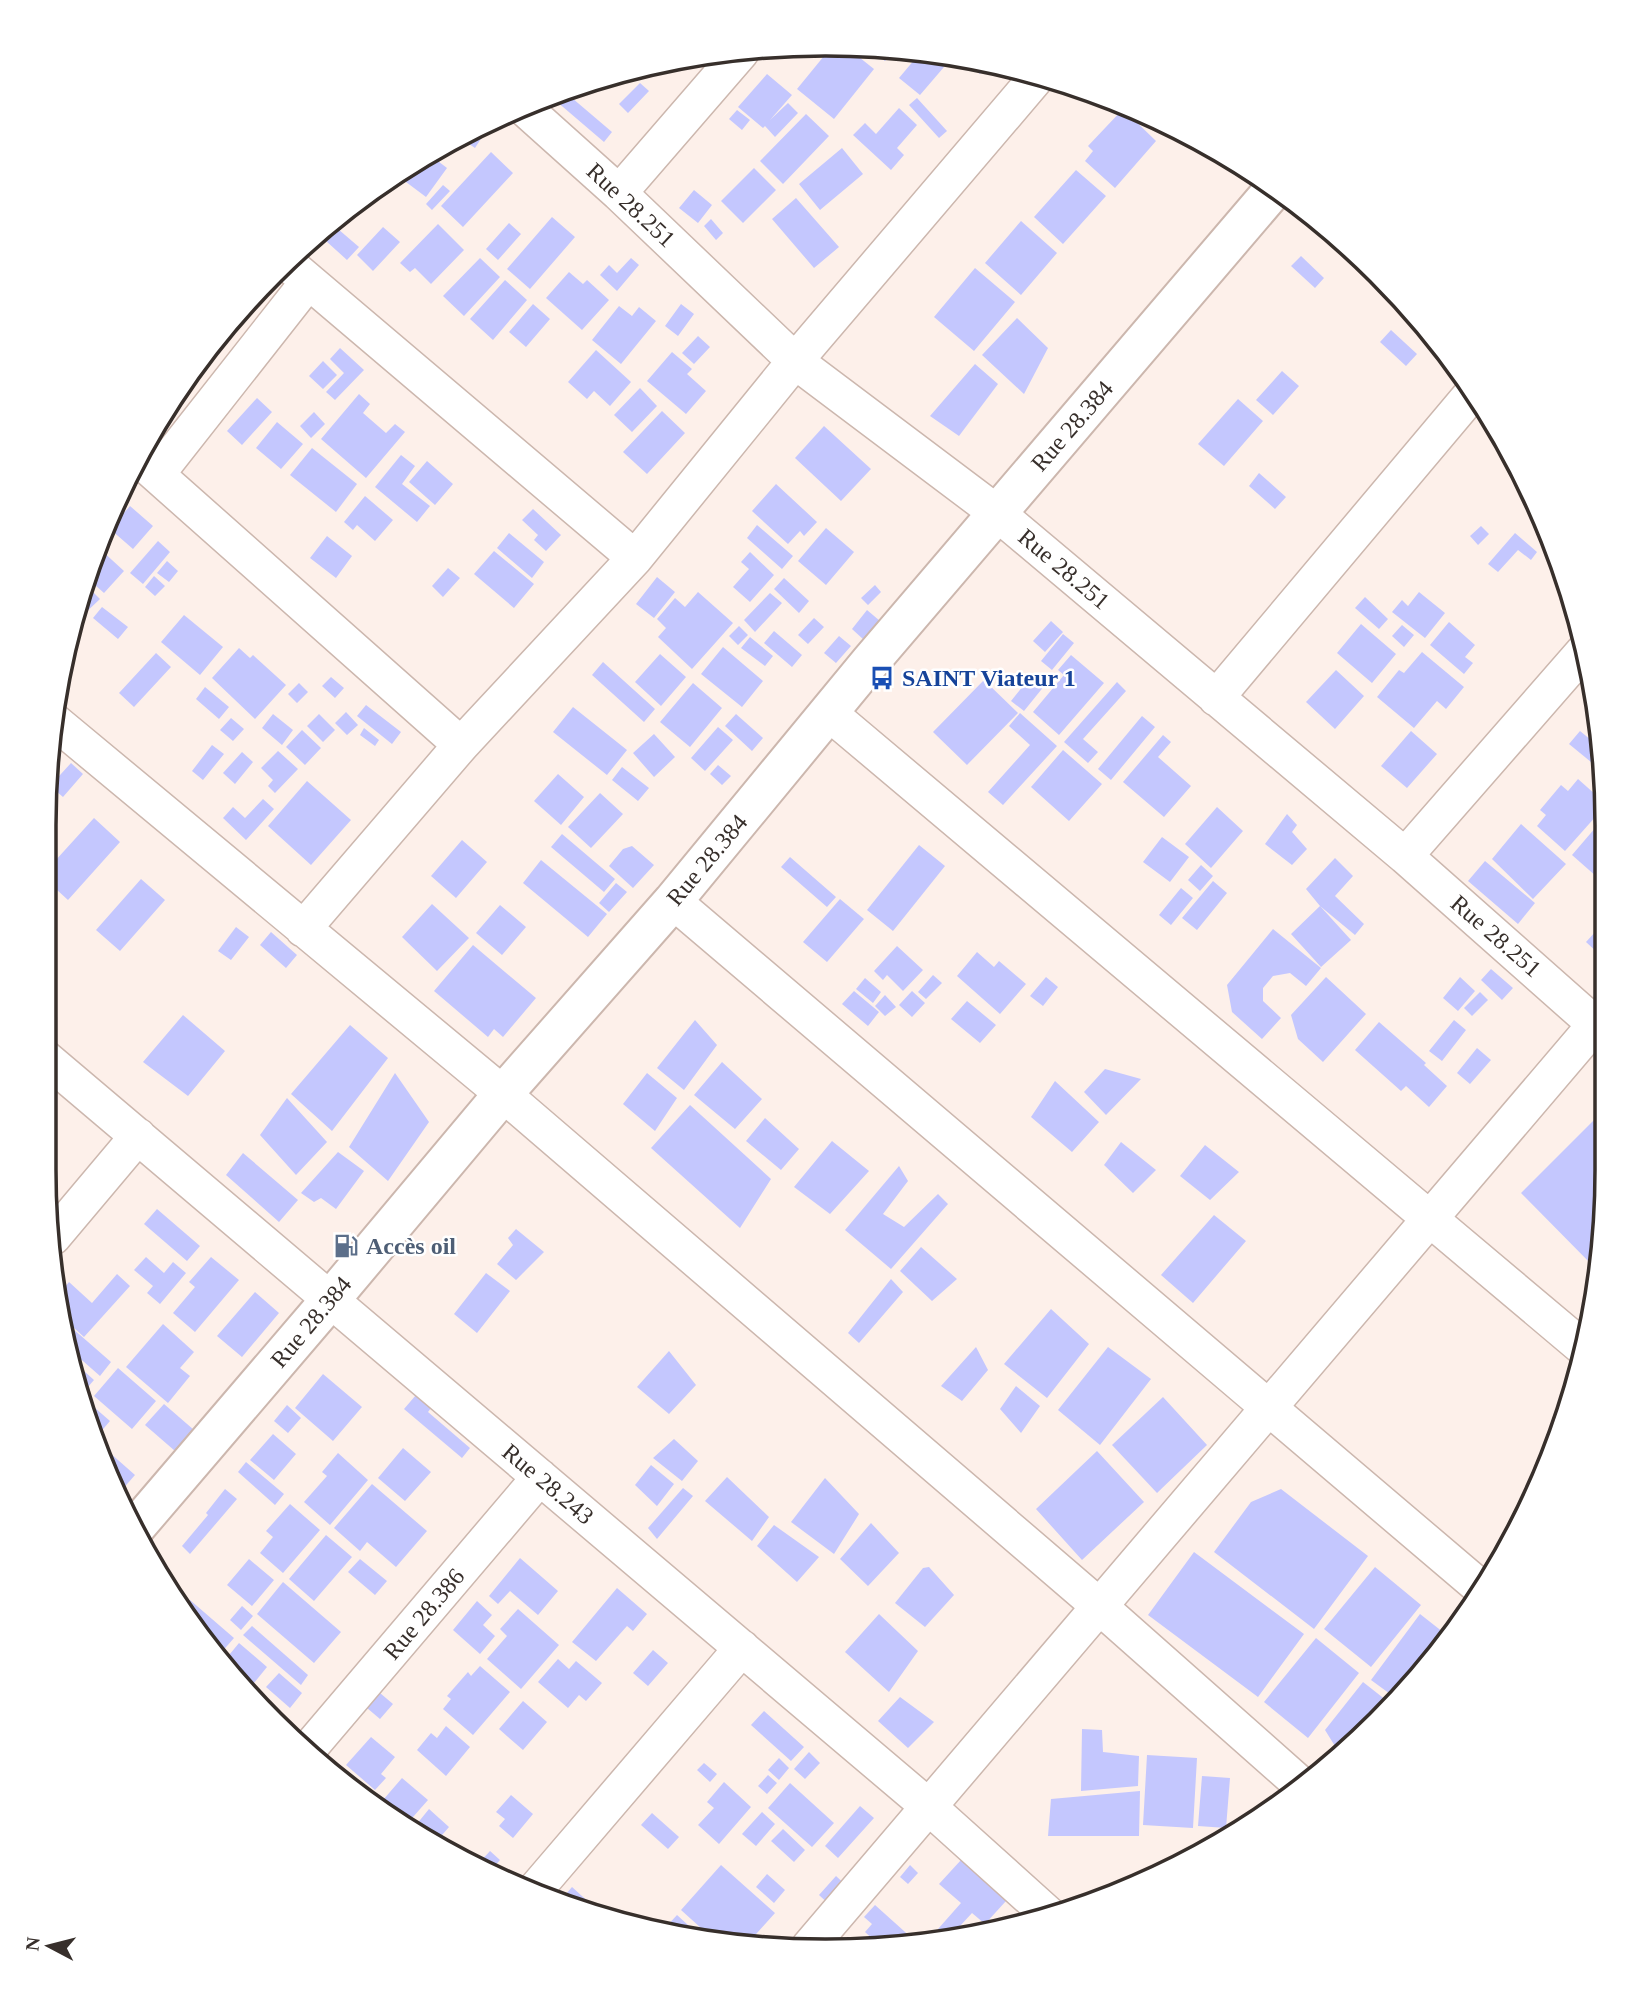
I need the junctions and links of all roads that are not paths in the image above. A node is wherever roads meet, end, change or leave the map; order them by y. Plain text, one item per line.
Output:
1 (732, 62) edge
2 (1031, 84) edge
3 (532, 115) edge
4 (620, 193) junction
5 (1268, 196) edge
6 (297, 272) edge
7 (795, 361) junction
8 (1466, 400) edge
9 (148, 467) edge
10 (997, 513) junction
11 (635, 558) junction
12 (1577, 660) edge
13 (1216, 698) junction
14 (829, 713) junction
15 (63, 728) edge
16 (461, 745) junction
17 (1405, 856) junction
18 (673, 901) junction
19 (303, 929) junction
20 (1595, 1016) edge
21 (1595, 1032) edge
22 (56, 1067) edge
23 (503, 1094) junction
24 (138, 1136) junction
25 (1430, 1219) junction
26 (59, 1230) edge
27 (331, 1299) junction
28 (1575, 1341) edge
29 (1269, 1407) junction
30 (540, 1477) junction
31 (141, 1521) edge
32 (1474, 1582) edge
33 (1099, 1606) junction
34 (742, 1648) junction
35 (313, 1744) edge
36 (1295, 1779) edge
37 (929, 1807) junction
38 (540, 1884) edge
39 (1042, 1908) edge
40 (816, 1939) edge

1 - 4 street
2 - 7 street
3 - 4 street, Rue 28.251
4 - 7 street, Rue 28.251
5 - 10 street, Rue 28.384
6 - 9 street
6 - 11 street
7 - 10 street, Rue 28.251
7 - 11 street
8 - 13 street
9 - 16 street
10 - 13 street, Rue 28.251
10 - 14 street, Rue 28.384
11 - 16 street
12 - 17 street
13 - 17 street, Rue 28.251
14 - 18 street, Rue 28.384
14 - 25 street
15 - 19 street
16 - 19 street
17 - 20 street, Rue 28.251
18 - 23 street, Rue 28.384
18 - 29 street
19 - 23 street
21 - 25 street
22 - 24 street, Rue 28.243
23 - 27 street, Rue 28.384
23 - 33 street
24 - 26 street
24 - 27 street, Rue 28.243
25 - 28 street
25 - 29 street
27 - 30 street, Rue 28.243
27 - 31 street, Rue 28.384
29 - 32 street
29 - 33 street
30 - 34 street, Rue 28.243
30 - 35 street, Rue 28.386
33 - 36 street
33 - 37 street
34 - 37 street, Rue 28.243
34 - 38 street
37 - 39 street, Rue 28.243
37 - 40 street

